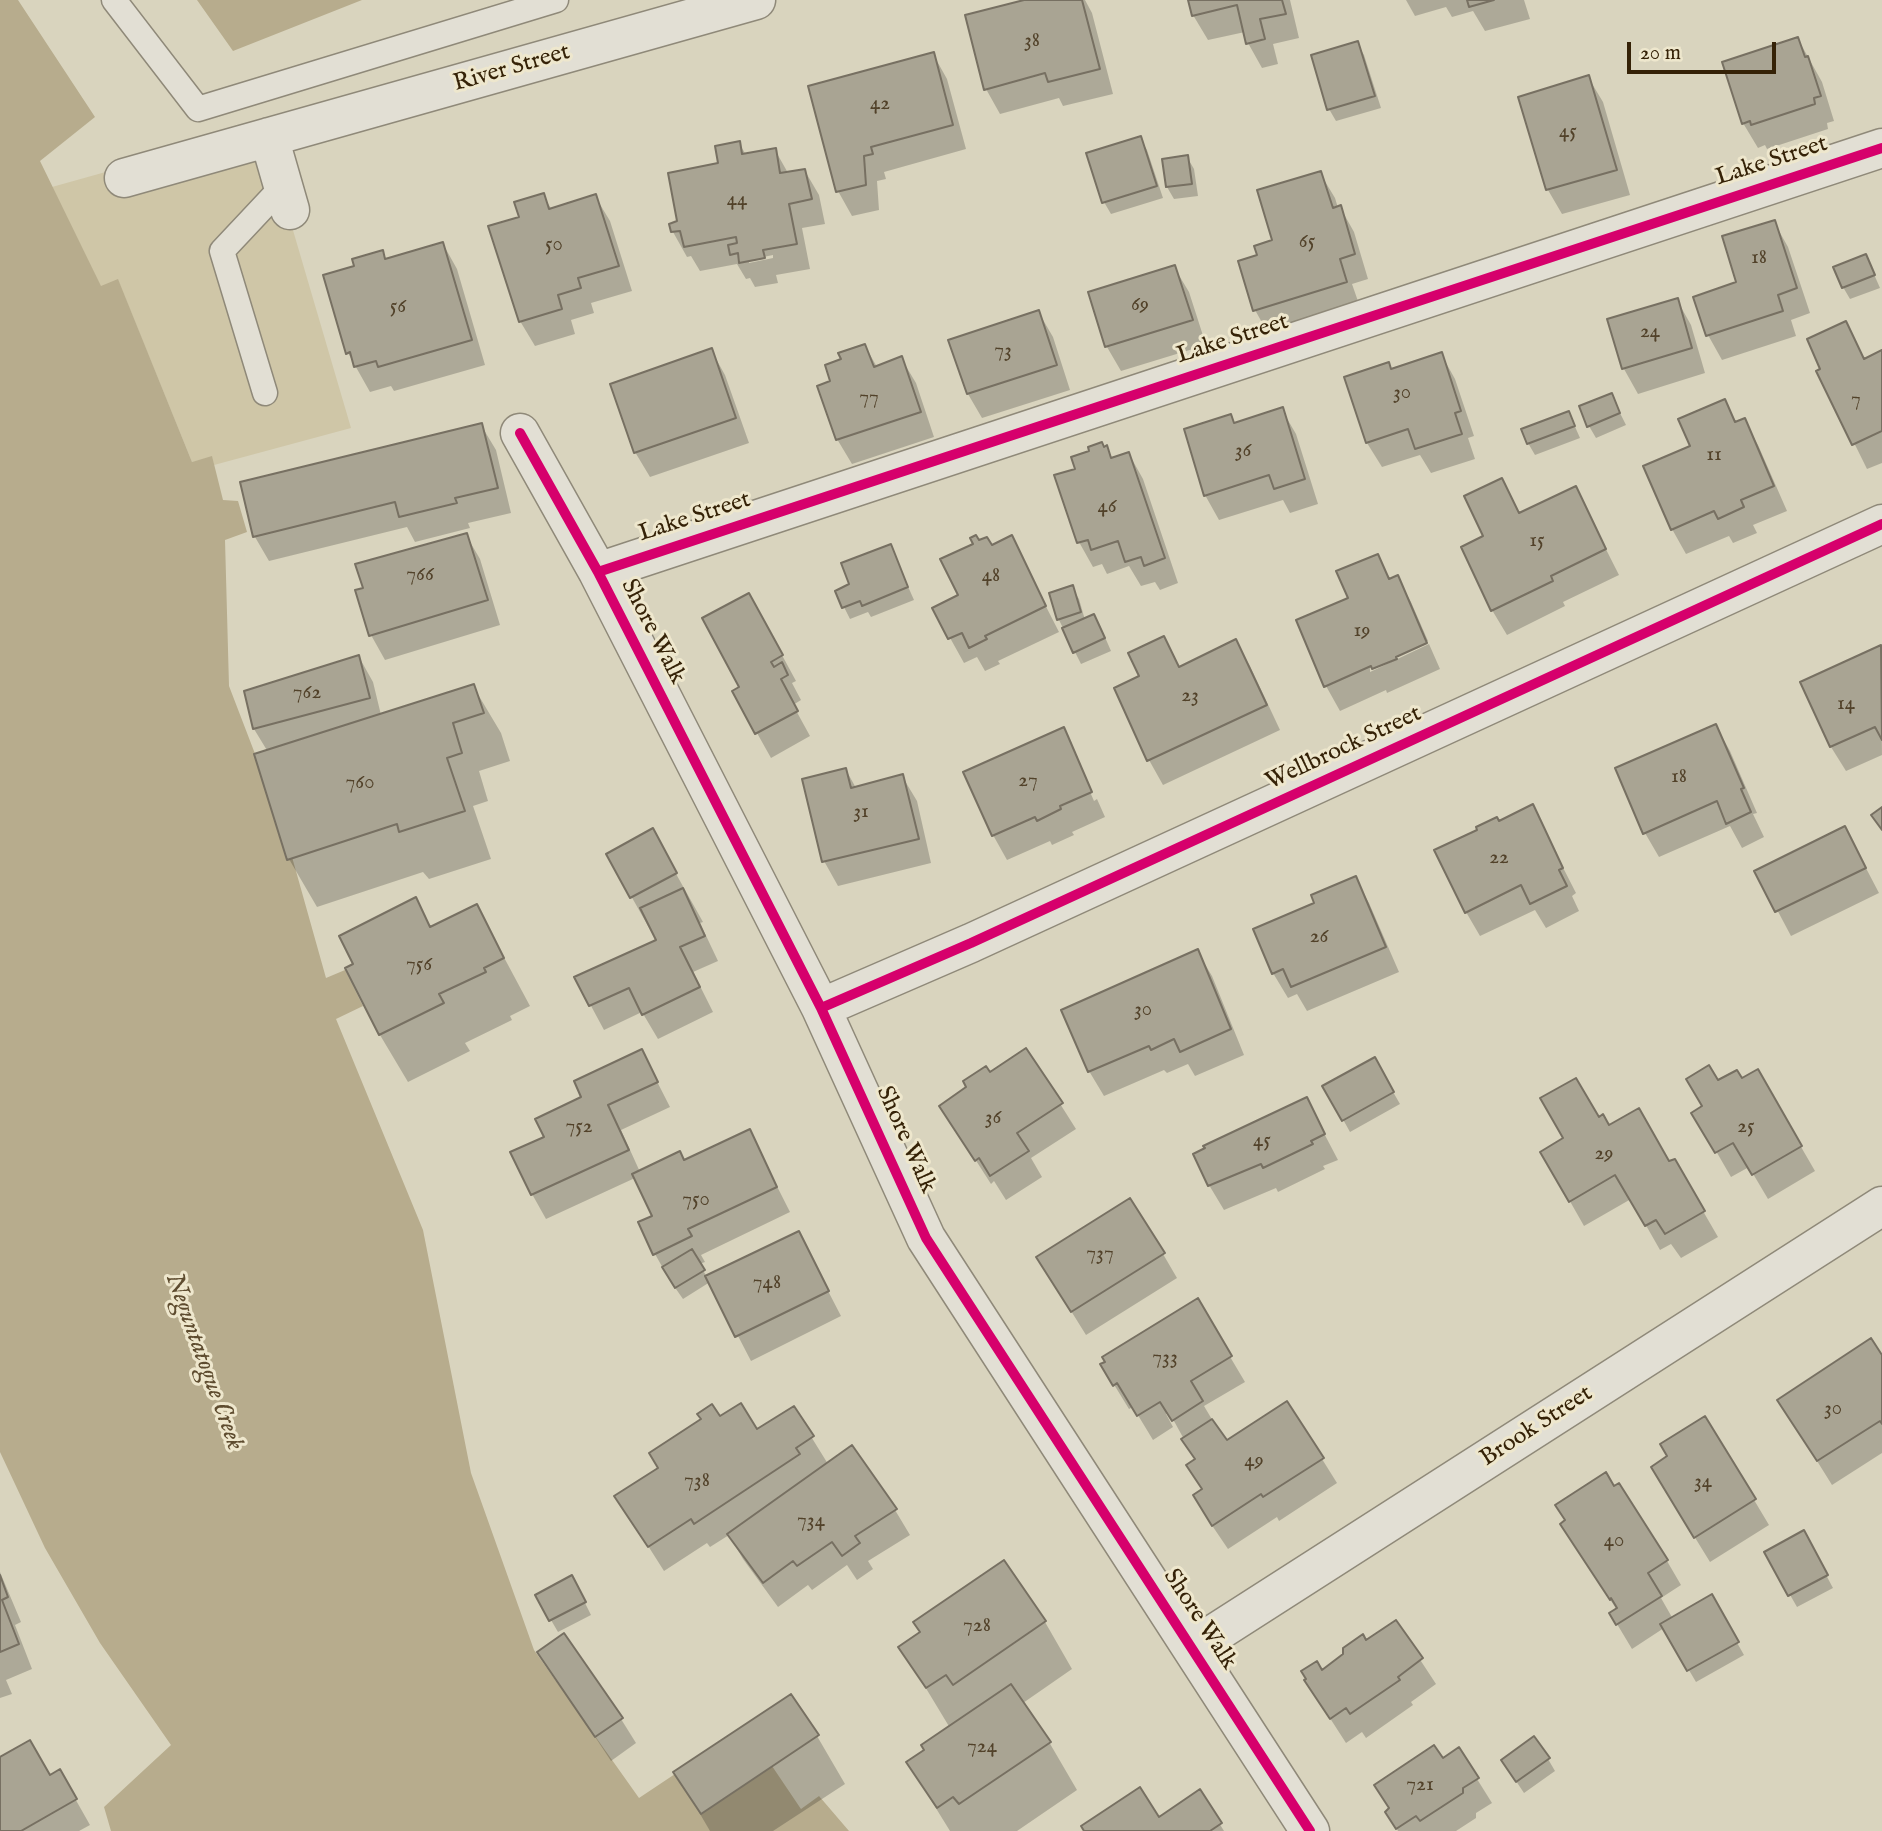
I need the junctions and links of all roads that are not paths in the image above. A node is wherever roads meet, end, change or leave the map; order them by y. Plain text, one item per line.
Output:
1 (114, 0) edge
2 (556, 0) edge
3 (756, 0) edge
4 (269, 137) junction
5 (1882, 148) edge
6 (124, 178) dead end
7 (286, 198) joint
8 (265, 393) dead end
9 (520, 433) dead end
10 (1882, 524) edge
11 (598, 572) junction
12 (821, 1008) junction
13 (1882, 1206) edge
14 (1192, 1648) junction
15 (1310, 1831) edge

1 - 2 lane
3 - 4 street, River Street
4 - 6 street, River Street
4 - 7 street
5 - 11 street, Lake Street
7 - 8 lane
9 - 11 street, Shore Walk
10 - 12 street, Wellbrock Street
11 - 12 street, Shore Walk
12 - 14 street, Shore Walk
13 - 14 street, Brook Street
14 - 15 street, Shore Walk

